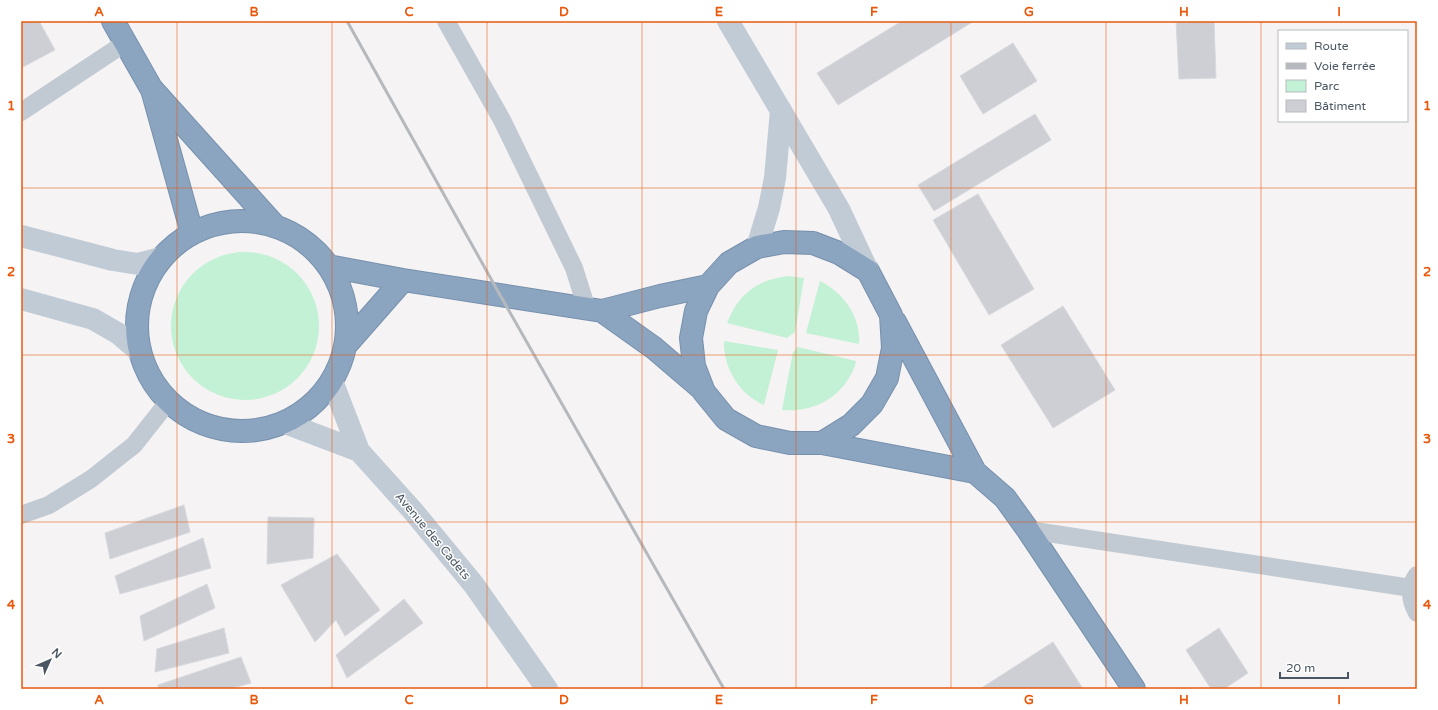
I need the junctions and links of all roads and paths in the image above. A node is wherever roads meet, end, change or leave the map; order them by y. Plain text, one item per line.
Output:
1 (112, 21) edge
2 (446, 21) edge
3 (728, 21) edge
4 (125, 43) junction
5 (152, 88) junction
6 (780, 110) junction
7 (21, 112) edge
8 (275, 226) junction
9 (192, 233) junction
10 (21, 236) edge
11 (757, 247) junction
12 (161, 258) junction
13 (328, 266) junction
14 (868, 272) junction
15 (403, 280) junction
16 (708, 286) junction
17 (21, 299) edge
18 (594, 310) junction
19 (891, 315) junction
20 (345, 346) junction
21 (139, 351) junction
22 (332, 381) junction
23 (704, 392) junction
24 (168, 402) junction
25 (285, 423) junction
26 (822, 443) junction
27 (360, 451) junction
28 (975, 472) junction
29 (21, 514) edge
30 (1028, 530) junction
31 (1414, 582) edge
32 (1417, 613) edge
33 (547, 689) edge
34 (1134, 689) edge

1 - 4 highway
2 - 18 street
3 - 6 street
4 - 5 highway
4 - 7 street
5 - 8 highway
5 - 9 highway
6 - 11 street
6 - 14 street
8 - 9 highway
8 - 13 highway
9 - 12 highway
10 - 12 street
11 - 14 highway
11 - 16 highway
12 - 21 highway
13 - 15 highway
13 - 20 highway
14 - 19 highway
15 - 18 highway
15 - 20 highway
16 - 18 highway
16 - 23 highway
17 - 21 street
18 - 23 highway
19 - 26 highway
19 - 28 highway
20 - 22 highway
21 - 24 highway
22 - 25 highway
22 - 27 street
23 - 26 highway
24 - 25 highway
24 - 29 street
25 - 27 street, Avenue des Cadets
26 - 28 highway
27 - 33 street, Avenue des Cadets
28 - 30 highway
30 - 31 street
30 - 34 highway
31 - 32 street

